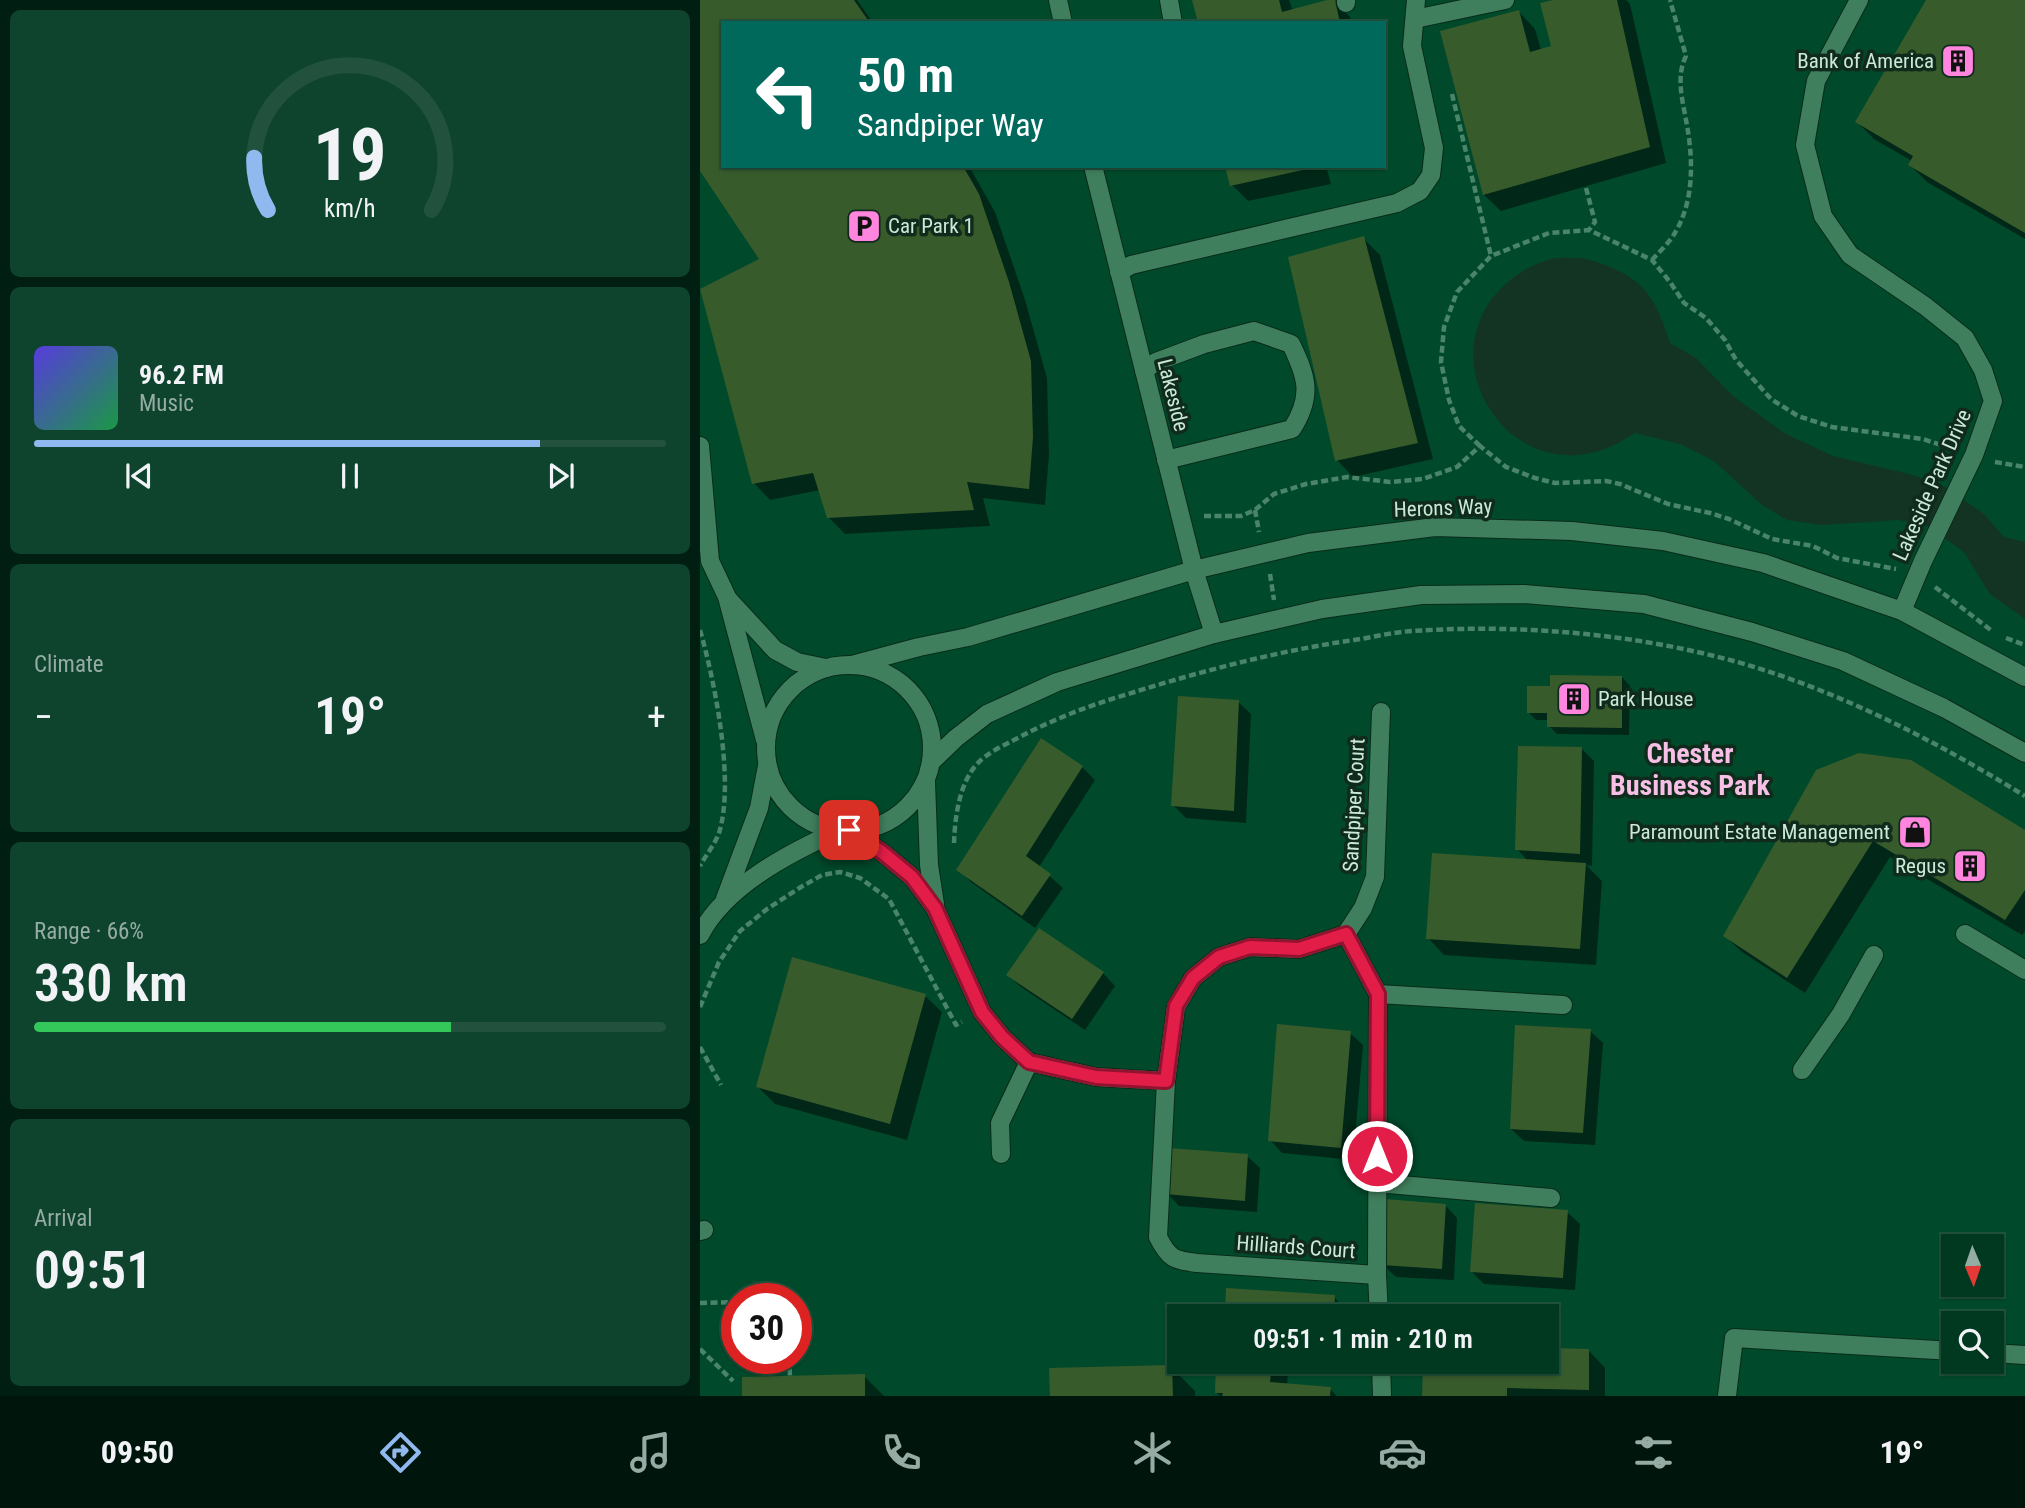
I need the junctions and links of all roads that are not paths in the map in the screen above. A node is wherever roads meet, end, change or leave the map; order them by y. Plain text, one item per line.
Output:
1 (1058, 0) edge
2 (1169, 0) edge
3 (1416, 0) edge
4 (1505, 0) edge
5 (1859, 0) edge
6 (1415, 19) junction
7 (1063, 21) edge
8 (1173, 21) edge
9 (1093, 168) edge
10 (1119, 272) junction
11 (1144, 370) junction
12 (700, 446) edge
13 (1166, 460) junction
14 (705, 561) edge
15 (1194, 570) junction
16 (727, 597) junction
17 (1902, 611) junction
18 (1214, 634) junction
19 (852, 665) junction
20 (826, 669) junction
21 (2025, 677) edge
22 (1381, 712) dead end
23 (767, 752) junction
24 (2025, 753) edge
25 (928, 770) junction
26 (845, 830) junction
27 (724, 902) junction
28 (935, 908) junction
29 (1346, 934) junction
30 (1965, 934) dead end
31 (700, 935) edge
32 (1874, 956) dead end
33 (2025, 970) edge
34 (1378, 994) junction
35 (1563, 1005) dead end
36 (1029, 1062) junction
37 (1802, 1070) dead end
38 (1166, 1081) junction
39 (1001, 1154) dead end
40 (1377, 1183) junction
41 (1551, 1198) dead end
42 (1377, 1275) junction
43 (1378, 1304) edge
44 (1941, 1350) edge
45 (2004, 1354) edge
46 (2025, 1355) edge
47 (1381, 1374) edge
48 (1382, 1396) edge
49 (1727, 1396) edge

1 - 7 street
2 - 8 street
3 - 6 street
4 - 6 street
5 - 17 street, Lakeside Park Drive
6 - 10 street
9 - 10 street, Lakeside
10 - 11 street, Lakeside
11 - 13 street, Lakeside
11 - 13 street
12 - 14 street
13 - 15 street, Lakeside
14 - 16 street
15 - 17 street, Herons Way
15 - 18 street, Lakeside
15 - 19 street, Herons Way
16 - 20 street
16 - 23 street
17 - 21 street, Herons Way
18 - 24 street
18 - 25 street
19 - 20 street
19 - 25 street
20 - 23 street
22 - 29 street, Sandpiper Court
23 - 26 street
23 - 27 street
25 - 26 street
25 - 28 street
26 - 27 street
26 - 28 street
27 - 31 street
28 - 36 street
29 - 34 street, Hilliards Court
29 - 38 street, Hilliards Court
30 - 33 street
32 - 37 street
34 - 35 street
34 - 40 street, Hilliards Court
36 - 38 street
36 - 39 street
38 - 42 street, Hilliards Court
40 - 41 street
40 - 42 street, Hilliards Court
42 - 43 street
44 - 49 street
45 - 46 street
47 - 48 street

